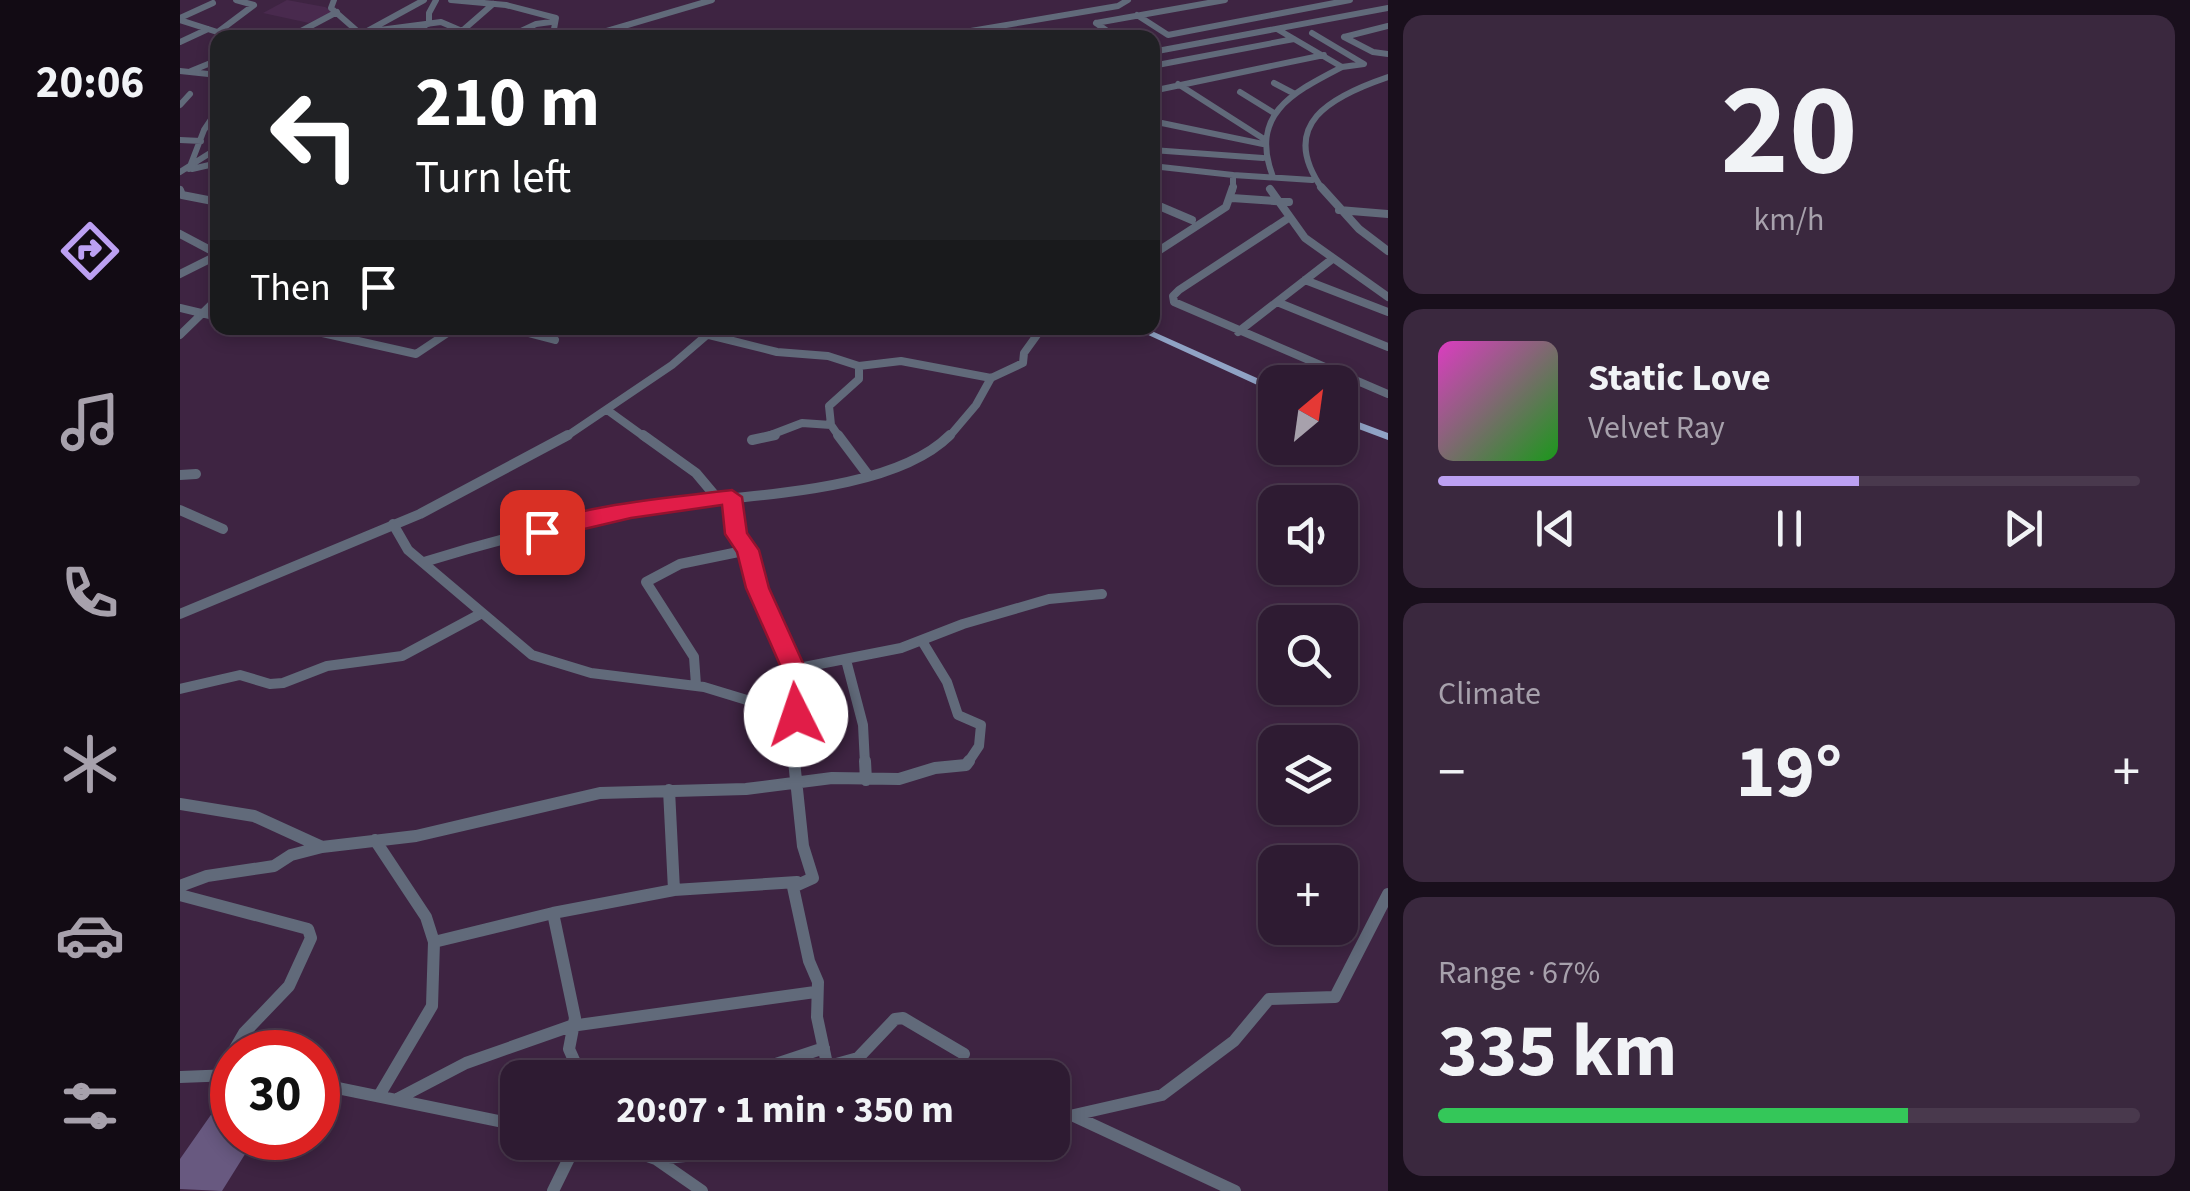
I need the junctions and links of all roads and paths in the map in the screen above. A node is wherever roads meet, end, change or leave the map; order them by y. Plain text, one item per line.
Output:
1 (236, 0) edge
2 (334, 0) edge
3 (422, 0) edge
4 (436, 0) edge
5 (454, 0) edge
6 (712, 0) edge
7 (1128, 0) edge
8 (1225, 0) edge
9 (1350, 0) edge
10 (480, 1) edge
11 (212, 3) dead end
12 (492, 4) junction
13 (1388, 8) edge
14 (406, 10) junction
15 (338, 12) junction
16 (478, 13) junction
17 (1137, 16) junction
18 (180, 20) edge
19 (556, 22) junction
20 (426, 24) junction
21 (1388, 26) edge
22 (405, 27) junction
23 (1276, 28) junction
24 (208, 29) junction
25 (1371, 29) junction
26 (211, 30) edge
27 (222, 30) edge
28 (303, 30) edge
29 (355, 30) edge
30 (374, 30) edge
31 (380, 30) edge
32 (428, 30) edge
33 (458, 30) edge
34 (466, 30) edge
35 (523, 30) edge
36 (551, 30) edge
37 (610, 30) edge
38 (976, 30) edge
39 (1106, 30) edge
40 (1160, 30) edge
41 (1160, 30) edge
42 (1312, 33) dead end
43 (1388, 37) edge
44 (1295, 38) junction
45 (180, 42) edge
46 (1160, 50) edge
47 (1388, 54) edge
48 (1325, 55) junction
49 (210, 63) edge
50 (1160, 64) edge
51 (1342, 67) junction
52 (180, 71) edge
53 (189, 72) junction
54 (210, 74) edge
55 (1388, 77) edge
56 (1274, 83) dead end
57 (1177, 84) junction
58 (1160, 89) edge
59 (1240, 92) dead end
60 (190, 94) dead end
61 (1293, 94) junction
62 (180, 105) edge
63 (1274, 113) junction
64 (210, 119) edge
65 (1160, 123) edge
66 (180, 140) edge
67 (1263, 141) junction
68 (201, 142) junction
69 (1160, 151) edge
70 (210, 154) edge
71 (1263, 158) junction
72 (1160, 167) edge
73 (189, 169) edge
74 (1233, 176) junction
75 (1273, 177) junction
76 (1312, 180) junction
77 (1270, 189) dead end
78 (180, 190) edge
79 (1232, 198) junction
80 (210, 200) edge
81 (1276, 201) junction
82 (1290, 202) dead end
83 (1160, 206) edge
84 (1339, 210) junction
85 (1388, 214) edge
86 (1287, 218) junction
87 (1192, 220) dead end
88 (180, 234) edge
89 (1160, 250) edge
90 (1388, 251) edge
91 (210, 252) edge
92 (210, 258) edge
93 (1330, 260) junction
94 (180, 274) edge
95 (1304, 280) junction
96 (1388, 297) edge
97 (1276, 302) junction
98 (210, 306) edge
99 (180, 308) edge
100 (1388, 312) edge
101 (203, 313) junction
102 (210, 315) edge
103 (1238, 332) junction
104 (180, 335) edge
105 (331, 335) edge
106 (444, 335) edge
107 (536, 335) edge
108 (707, 335) edge
109 (728, 335) edge
110 (1037, 335) edge
111 (1153, 335) edge
112 (556, 340) dead end
113 (1388, 347) edge
114 (860, 366) junction
115 (991, 378) junction
116 (1258, 382) edge
117 (1388, 394) edge
118 (610, 412) junction
119 (831, 425) junction
120 (1358, 425) edge
121 (1388, 437) edge
122 (752, 440) dead end
123 (196, 474) dead end
124 (180, 475) edge
125 (868, 475) junction
126 (732, 497) junction
127 (717, 498) junction
128 (180, 510) edge
129 (393, 524) junction
130 (222, 529) dead end
131 (748, 550) junction
132 (424, 562) junction
133 (1102, 594) dead end
134 (180, 614) edge
135 (482, 614) junction
136 (922, 642) junction
137 (846, 660) junction
138 (794, 669) junction
139 (696, 685) junction
140 (180, 689) edge
141 (796, 715) junction
142 (866, 780) junction
143 (794, 784) junction
144 (669, 790) junction
145 (180, 804) edge
146 (375, 840) junction
147 (322, 846) junction
148 (800, 881) junction
149 (180, 886) edge
150 (674, 890) junction
151 (1388, 894) edge
152 (180, 896) edge
153 (554, 913) junction
154 (434, 942) junction
155 (814, 992) junction
156 (571, 1026) junction
157 (246, 1030) edge
158 (824, 1048) junction
159 (964, 1054) dead end
160 (574, 1060) edge
161 (788, 1060) edge
162 (827, 1060) edge
163 (854, 1060) edge
164 (210, 1076) edge
165 (180, 1077) edge
166 (340, 1088) edge
167 (380, 1094) junction
168 (399, 1098) junction
169 (1073, 1116) junction
170 (1070, 1117) edge
171 (500, 1121) edge
172 (568, 1160) edge
173 (657, 1160) edge
174 (552, 1191) edge
175 (702, 1191) edge
176 (1235, 1191) edge

1 - 27 street
2 - 15 street
3 - 14 street
4 - 20 street
5 - 10 street
5 - 16 street
6 - 37 street
7 - 38 street
8 - 17 street
9 - 41 street
10 - 12 street
11 - 18 street
12 - 16 street
12 - 19 street
13 - 23 street
14 - 22 street
14 - 30 street
15 - 28 street
15 - 29 street
16 - 34 street
17 - 39 street
17 - 40 street
18 - 24 street
19 - 35 street
19 - 36 street
20 - 22 street
20 - 32 street
20 - 33 street
21 - 25 street
22 - 31 street
23 - 44 street
23 - 46 street
24 - 26 street
24 - 45 street
25 - 43 street
25 - 47 street
42 - 51 street
44 - 48 street
44 - 50 street
48 - 51 street
48 - 57 street
49 - 53 street
51 - 61 street
52 - 53 street
53 - 54 street
55 - 76 street
56 - 61 street
57 - 58 street
57 - 67 street
59 - 63 street
60 - 62 street
61 - 63 street
63 - 67 street
64 - 68 street
65 - 67 street
66 - 68 street
67 - 71 street
68 - 73 street
69 - 71 street
70 - 73 street
71 - 75 street
72 - 74 street
74 - 75 street
74 - 79 street
75 - 76 street
76 - 84 street
77 - 81 street
78 - 80 street
79 - 81 street
79 - 89 street
81 - 82 street
81 - 86 street
83 - 87 street
84 - 85 street
84 - 90 street
86 - 93 street
86 - 103 street
88 - 91 street
92 - 94 street
93 - 95 street
93 - 96 street
95 - 97 street
95 - 100 street
97 - 103 street
97 - 113 street
98 - 101 street
99 - 101 street
101 - 102 street
101 - 104 street
103 - 117 street
105 - 106 street
107 - 112 street
108 - 118 street
109 - 114 street
110 - 115 street
111 - 116 main road
114 - 115 street
114 - 119 street
115 - 125 street
118 - 127 street
118 - 129 street
119 - 122 street
119 - 125 street
120 - 121 main road
123 - 124 street
125 - 126 street
126 - 127 street
126 - 131 street
127 - 132 street
128 - 130 street
129 - 132 street
129 - 134 street
131 - 138 street
131 - 139 street
132 - 135 street
133 - 136 street
135 - 139 street
135 - 140 street
136 - 137 street
136 - 142 street
137 - 138 street
137 - 142 street
138 - 141 street
139 - 141 street
141 - 143 street
142 - 143 street
143 - 144 street
143 - 148 street
144 - 146 street
144 - 150 street
145 - 147 street
146 - 147 street
146 - 154 street
147 - 149 street
148 - 150 street
148 - 155 street
150 - 153 street
151 - 169 street
152 - 157 street
153 - 154 street
153 - 156 street
154 - 167 street
155 - 156 street
155 - 158 street
156 - 160 street
156 - 168 street
158 - 161 street
158 - 162 street
159 - 163 street
164 - 165 street
166 - 167 street
167 - 168 street
168 - 171 street
169 - 170 street
169 - 176 street
172 - 174 street
173 - 175 street

